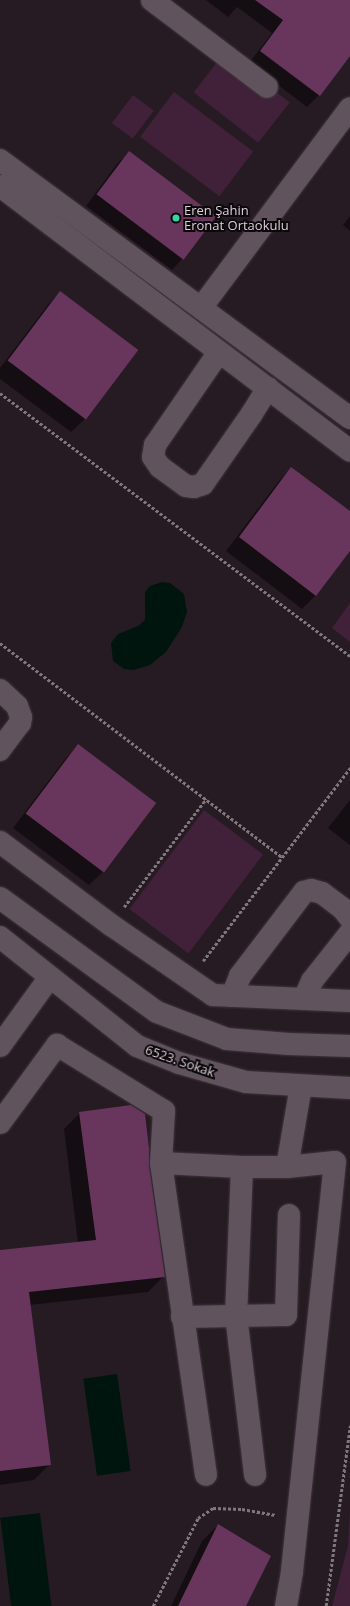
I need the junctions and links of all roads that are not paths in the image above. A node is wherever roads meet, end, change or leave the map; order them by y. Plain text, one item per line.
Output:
1 (152, 0) edge
2 (268, 87) dead end
3 (350, 108) edge
4 (0, 160) edge
5 (0, 186) edge
6 (201, 308) junction
7 (219, 352) junction
8 (268, 388) junction
9 (350, 418) edge
10 (350, 451) edge
11 (0, 690) edge
12 (0, 750) edge
13 (0, 842) edge
14 (0, 898) edge
15 (350, 918) edge
16 (350, 933) edge
17 (0, 937) edge
18 (50, 977) junction
19 (232, 996) junction
20 (304, 999) junction
21 (350, 1001) edge
22 (0, 1046) edge
23 (350, 1046) edge
24 (301, 1086) junction
25 (350, 1088) edge
26 (0, 1123) edge
27 (161, 1163) junction
28 (242, 1167) junction
29 (287, 1167) junction
30 (289, 1215) dead end
31 (236, 1315) junction
32 (182, 1317) junction
33 (206, 1475) dead end
34 (255, 1475) dead end
35 (286, 1606) edge

1 - 2 street
3 - 6 street
4 - 6 street
5 - 7 street
6 - 9 street
7 - 8 street
7 - 8 street
8 - 10 street
11 - 12 street
13 - 19 street
14 - 23 street
15 - 19 street
16 - 20 street
17 - 18 street, 6523. Sokak
18 - 22 street
18 - 24 street, 6523. Sokak
19 - 20 street
20 - 21 street
24 - 25 street, 6523. Sokak
24 - 29 street
26 - 27 street
27 - 28 street
27 - 32 street
28 - 29 street
28 - 31 street
29 - 35 street
30 - 31 street
31 - 32 street
31 - 34 street
32 - 33 street

